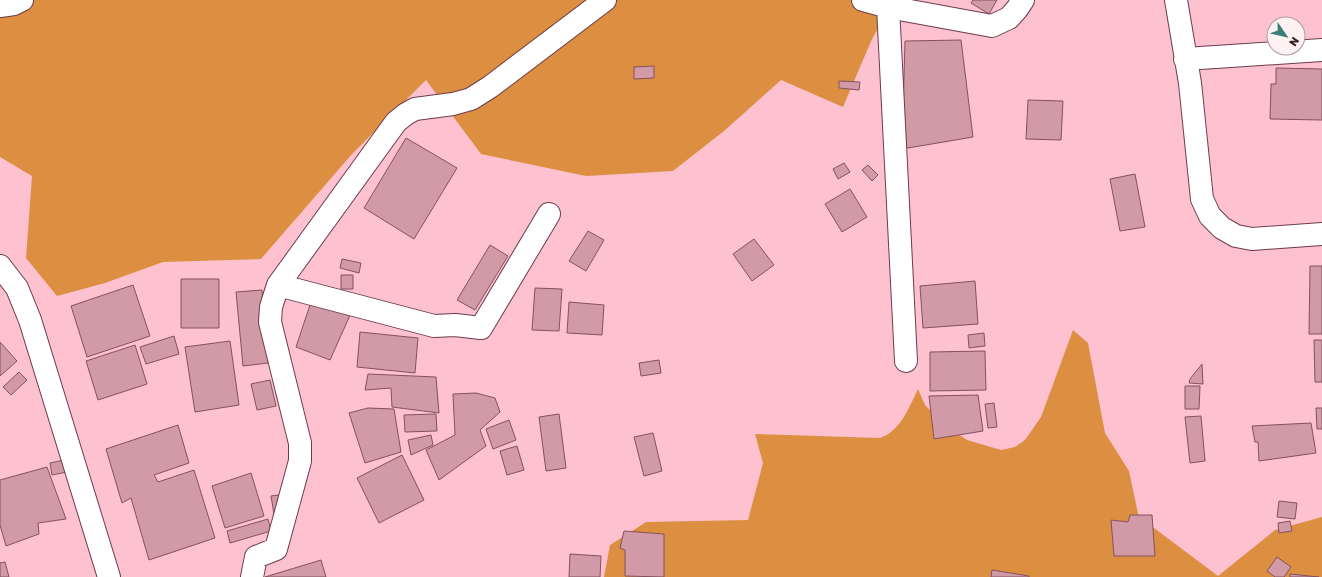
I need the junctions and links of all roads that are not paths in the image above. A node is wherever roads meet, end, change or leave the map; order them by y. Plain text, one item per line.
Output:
1 (22, 0) edge
2 (605, 0) edge
3 (863, 0) edge
4 (1023, 0) edge
5 (1176, 0) edge
6 (0, 6) edge
7 (888, 7) junction
8 (1322, 50) edge
9 (1185, 59) junction
10 (549, 214) dead end
11 (1322, 234) edge
12 (0, 266) edge
13 (278, 285) junction
14 (906, 361) dead end
15 (108, 577) edge
16 (252, 577) edge

1 - 6 street
2 - 13 street
3 - 7 street
4 - 7 street
5 - 9 street
7 - 14 street
8 - 9 street
9 - 11 street
10 - 13 street
12 - 15 street
13 - 16 street

